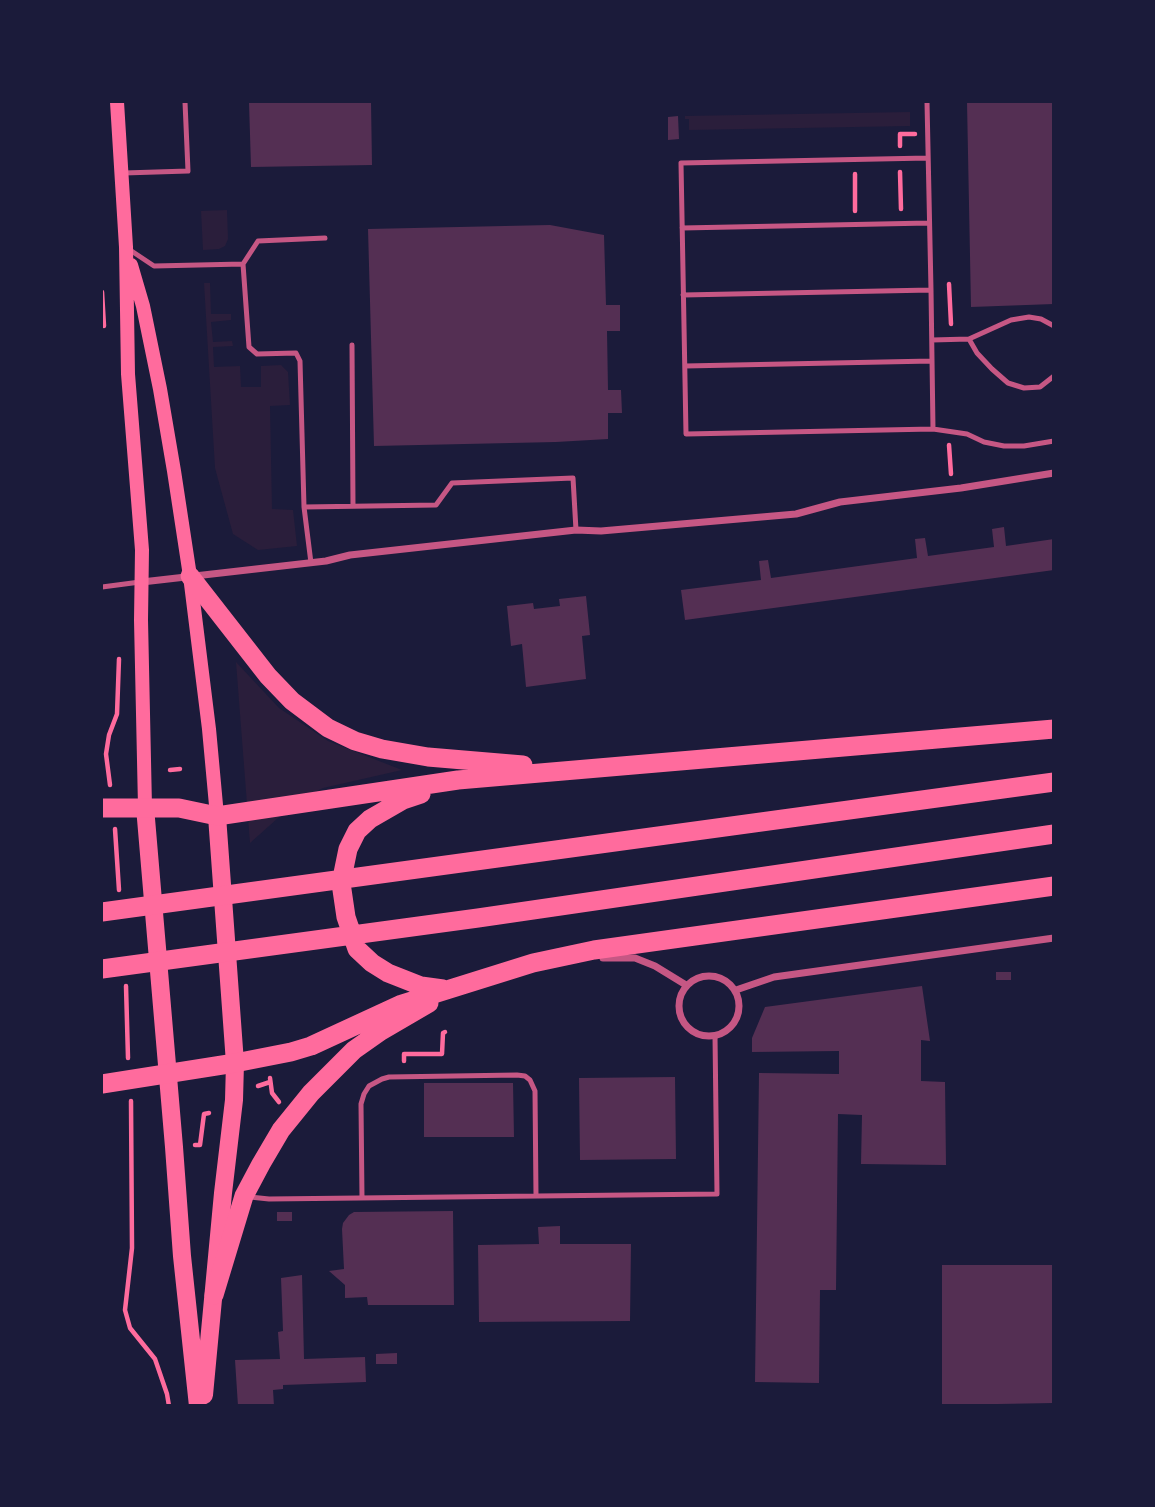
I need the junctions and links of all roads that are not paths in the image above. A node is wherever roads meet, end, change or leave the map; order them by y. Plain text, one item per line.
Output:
1 (117, 102) edge
2 (185, 102) edge
3 (927, 102) edge
4 (928, 158) junction
5 (121, 173) junction
6 (929, 223) junction
7 (682, 228) junction
8 (325, 238) dead end
9 (126, 247) junction
10 (243, 264) junction
11 (931, 290) junction
12 (683, 295) junction
13 (1054, 326) edge
14 (969, 339) junction
15 (932, 340) junction
16 (352, 345) dead end
17 (932, 361) junction
18 (685, 366) junction
19 (1054, 376) edge
20 (933, 429) junction
21 (1054, 441) edge
22 (1054, 473) edge
23 (354, 506) junction
24 (304, 507) junction
25 (576, 530) junction
26 (311, 563) junction
27 (190, 576) junction
28 (141, 582) junction
29 (102, 587) edge
30 (1054, 729) edge
31 (583, 769) junction
32 (458, 780) junction
33 (1054, 782) edge
34 (145, 807) junction
35 (107, 808) edge
36 (217, 816) junction
37 (1054, 834) edge
38 (1054, 886) edge
39 (102, 912) edge
40 (1054, 938) edge
41 (533, 963) junction
42 (102, 969) edge
43 (686, 985) junction
44 (451, 989) junction
45 (736, 990) junction
46 (715, 1036) junction
47 (235, 1063) junction
48 (167, 1074) junction
49 (102, 1084) edge
50 (223, 1193) junction
51 (244, 1196) junction
52 (536, 1196) junction
53 (362, 1198) junction
54 (214, 1295) junction
55 (201, 1405) edge

1 - 5 main road
2 - 5 lane
3 - 4 lane
4 - 6 lane
4 - 7 lane
5 - 9 main road
6 - 7 lane
6 - 11 lane
7 - 12 lane
8 - 10 lane
9 - 10 lane
9 - 27 main road
9 - 28 main road
10 - 24 lane
11 - 12 lane
11 - 15 lane
12 - 18 lane
13 - 14 lane
14 - 15 lane
14 - 19 lane
15 - 17 lane
16 - 23 lane
17 - 18 lane
17 - 20 lane
18 - 20 lane
20 - 21 lane
22 - 25 street
23 - 24 lane
23 - 25 lane
24 - 26 lane
25 - 26 street
26 - 27 street
27 - 28 street
27 - 31 highway
27 - 36 main road
28 - 29 lane
28 - 34 main road
30 - 31 highway
31 - 32 highway
32 - 36 highway
32 - 44 highway
33 - 39 highway
34 - 35 highway
34 - 36 highway
34 - 48 main road
36 - 47 main road
37 - 42 highway
38 - 41 highway
40 - 45 street
41 - 43 street
41 - 44 highway
43 - 45 street
43 - 46 street
44 - 47 highway
44 - 51 highway
45 - 46 street
46 - 52 lane
47 - 48 highway
47 - 50 main road
48 - 49 highway
48 - 55 main road
50 - 51 lane
50 - 54 main road
51 - 53 lane
51 - 54 highway
52 - 53 lane
52 - 53 lane
54 - 55 main road

